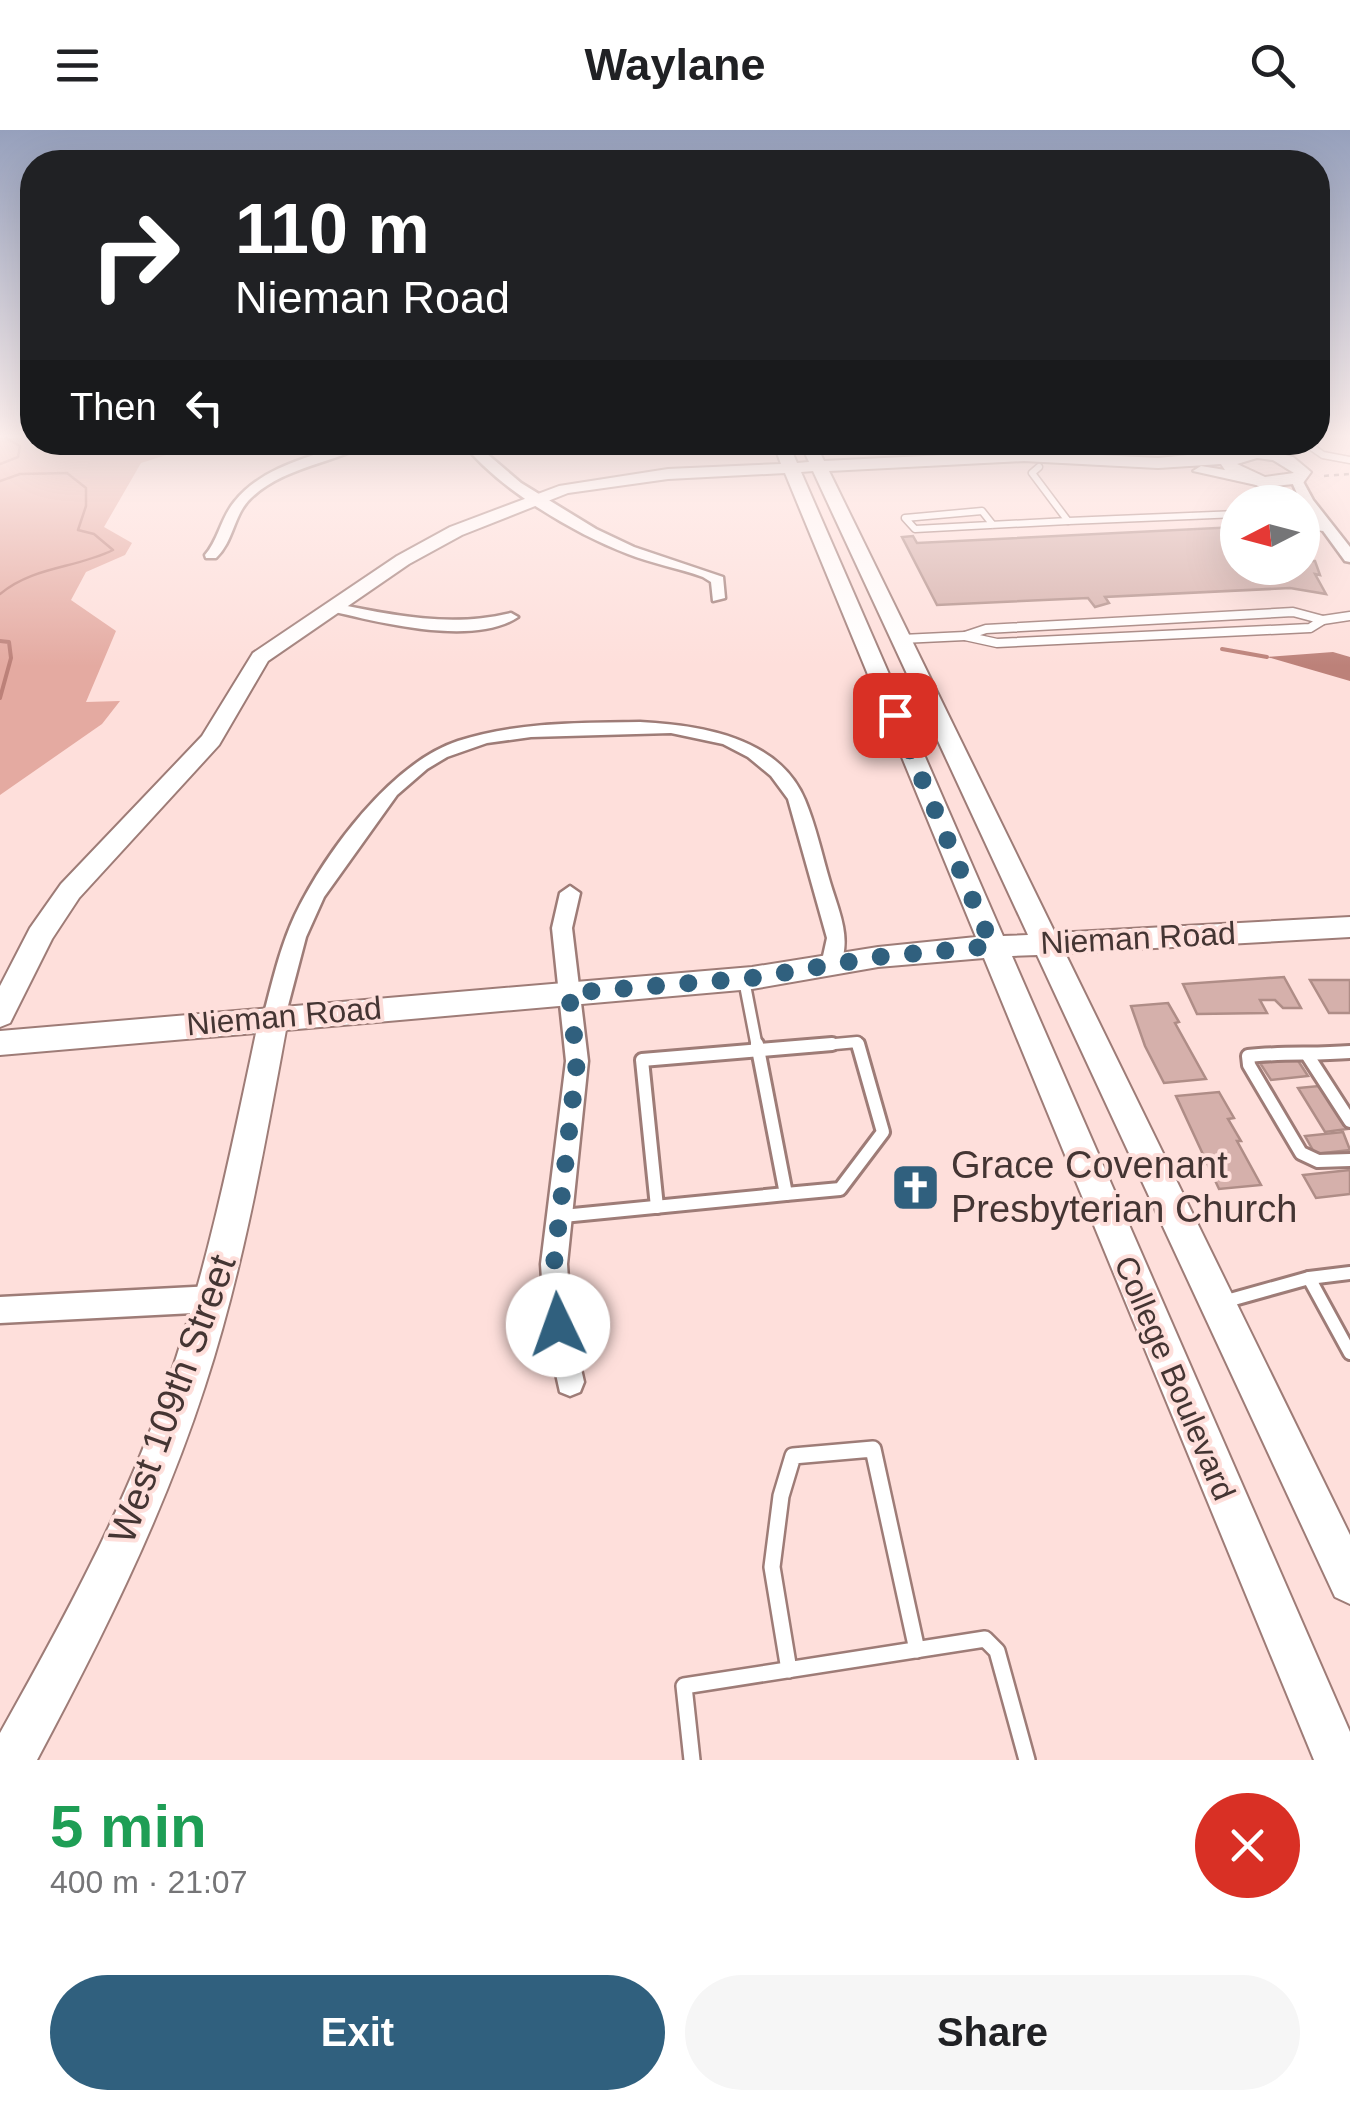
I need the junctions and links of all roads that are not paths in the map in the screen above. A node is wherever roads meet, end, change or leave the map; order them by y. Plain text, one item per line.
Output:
1 (233, 514) edge
2 (500, 514) edge
3 (566, 514) edge
4 (823, 514) edge
5 (830, 514) edge
6 (948, 514) edge
7 (984, 514) edge
8 (1063, 514) edge
9 (1321, 514) edge
10 (1220, 515) edge
11 (1320, 519) edge
12 (1068, 521) junction
13 (1320, 524) edge
14 (1328, 524) junction
15 (993, 526) junction
16 (211, 555) dead end
17 (1350, 558) edge
18 (718, 598) dead end
19 (332, 606) junction
20 (512, 616) dead end
21 (1350, 616) edge
22 (1324, 620) junction
23 (1132, 622) junction
24 (1143, 635) junction
25 (965, 636) junction
26 (901, 639) junction
27 (570, 893) dead end
28 (1350, 927) edge
29 (1045, 942) junction
30 (992, 946) junction
31 (831, 965) junction
32 (744, 978) junction
33 (569, 993) junction
34 (0, 1015) edge
35 (274, 1017) junction
36 (0, 1043) edge
37 (758, 1050) junction
38 (1350, 1052) edge
39 (1308, 1056) junction
40 (1350, 1120) edge
41 (1350, 1160) edge
42 (786, 1194) junction
43 (657, 1207) junction
44 (560, 1216) junction
45 (1350, 1273) edge
46 (1309, 1278) junction
47 (213, 1299) junction
48 (1217, 1303) junction
49 (0, 1310) edge
50 (1350, 1354) edge
51 (570, 1382) dead end
52 (1350, 1582) edge
53 (917, 1650) junction
54 (789, 1670) junction
55 (11, 1760) edge
56 (692, 1760) edge
57 (1027, 1760) edge
58 (1338, 1760) edge

1 - 16 street
2 - 19 main road
3 - 18 street
4 - 30 main road, College Boulevard
5 - 26 main road, College Boulevard
6 - 15 lane
7 - 15 lane
8 - 12 lane
9 - 14 street
10 - 12 lane
11 - 14 street
12 - 15 lane
13 - 14 lane
14 - 17 street
19 - 20 street
19 - 34 main road
21 - 22 lane
22 - 23 lane
22 - 24 lane
23 - 24 lane
23 - 25 lane
24 - 25 lane
25 - 26 lane
26 - 29 main road, College Boulevard
27 - 33 street
28 - 29 main road, Nieman Road
29 - 30 main road, Nieman Road
29 - 48 main road, College Boulevard
30 - 31 main road, Nieman Road
30 - 58 main road, College Boulevard
31 - 32 main road, Nieman Road
31 - 35 street
32 - 33 main road, Nieman Road
32 - 37 lane
33 - 35 main road, Nieman Road
33 - 44 street
35 - 36 main road, Nieman Road
35 - 47 main road, West 109th Street
37 - 42 lane
37 - 42 lane
37 - 43 lane
38 - 39 lane
39 - 40 lane
39 - 41 lane
42 - 43 lane
43 - 44 lane
44 - 51 street
45 - 46 lane
46 - 48 lane
46 - 50 lane
47 - 49 street
47 - 55 main road, West 109th Street
48 - 52 main road, College Boulevard
53 - 54 lane
53 - 54 lane
53 - 57 lane
54 - 56 lane

